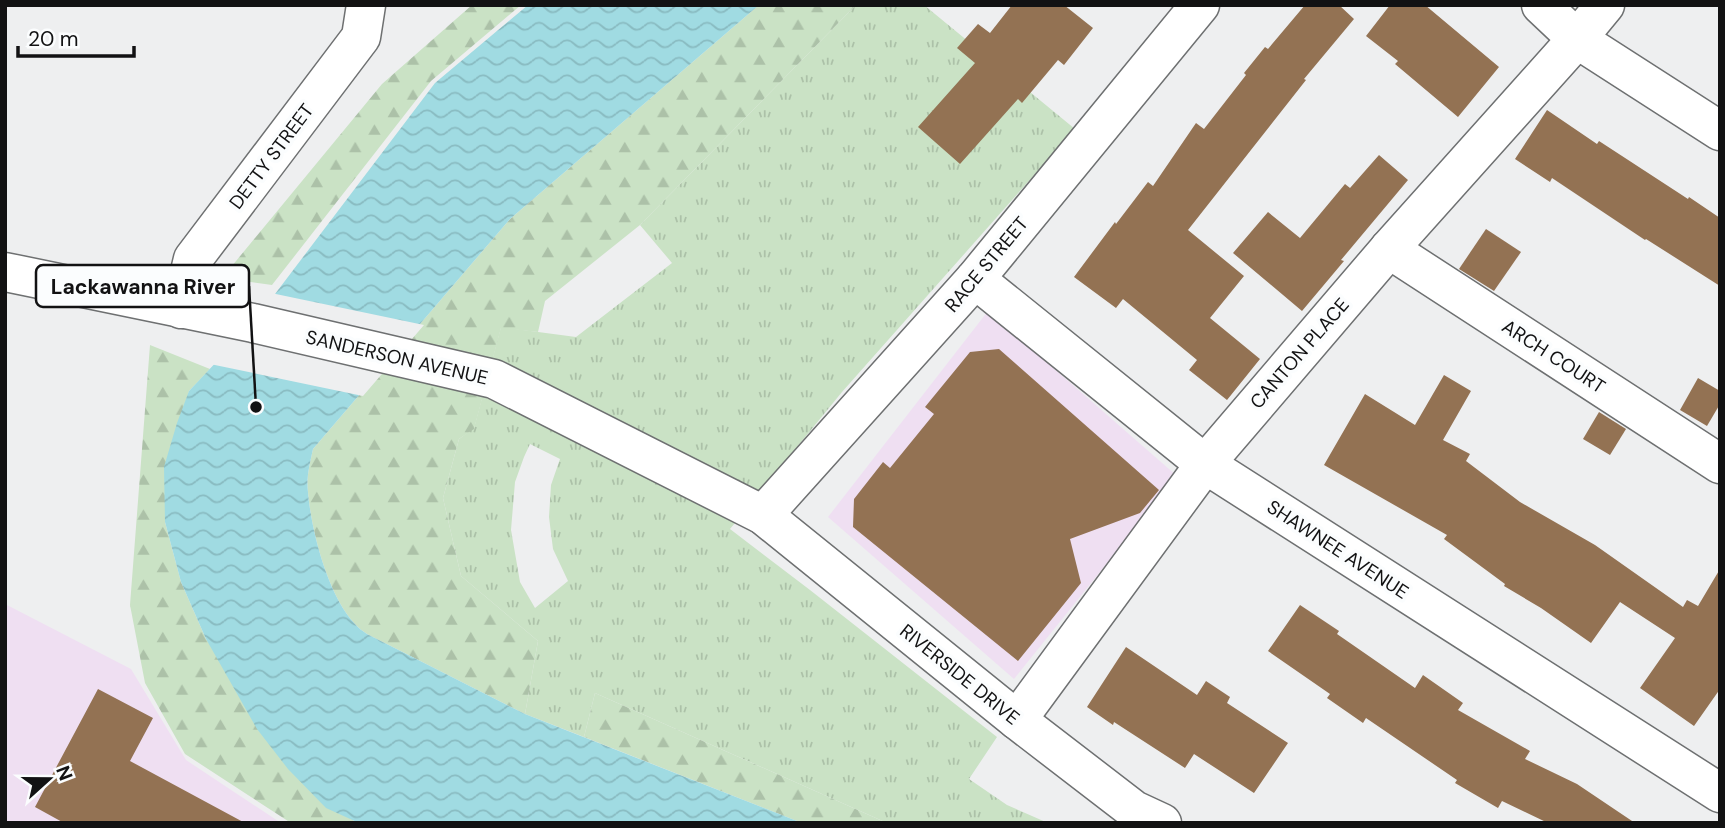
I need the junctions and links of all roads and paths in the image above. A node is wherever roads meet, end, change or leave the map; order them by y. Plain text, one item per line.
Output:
1 (366, 5) edge
2 (1200, 5) edge
3 (1541, 5) edge
4 (1605, 5) edge
5 (1577, 39) junction
6 (1720, 131) edge
7 (1389, 249) junction
8 (5, 272) edge
9 (975, 279) junction
10 (181, 309) junction
11 (1205, 464) junction
12 (1720, 464) edge
13 (763, 515) junction
14 (1017, 720) junction
15 (1720, 793) edge
16 (1162, 823) edge

1 - 10 street, DETTY STREET
2 - 9 street, RACE STREET
3 - 5 street
4 - 5 street, CANTON PLACE
5 - 6 street
5 - 7 street, CANTON PLACE
7 - 11 street, CANTON PLACE
7 - 12 street, ARCH COURT
8 - 10 street, SANDERSON AVENUE
9 - 11 street, SHAWNEE AVENUE
9 - 13 street, RACE STREET
10 - 13 street, SANDERSON AVENUE
11 - 14 street, CANTON PLACE
11 - 15 street, SHAWNEE AVENUE
13 - 14 street, RIVERSIDE DRIVE
14 - 16 street, RIVERSIDE DRIVE

